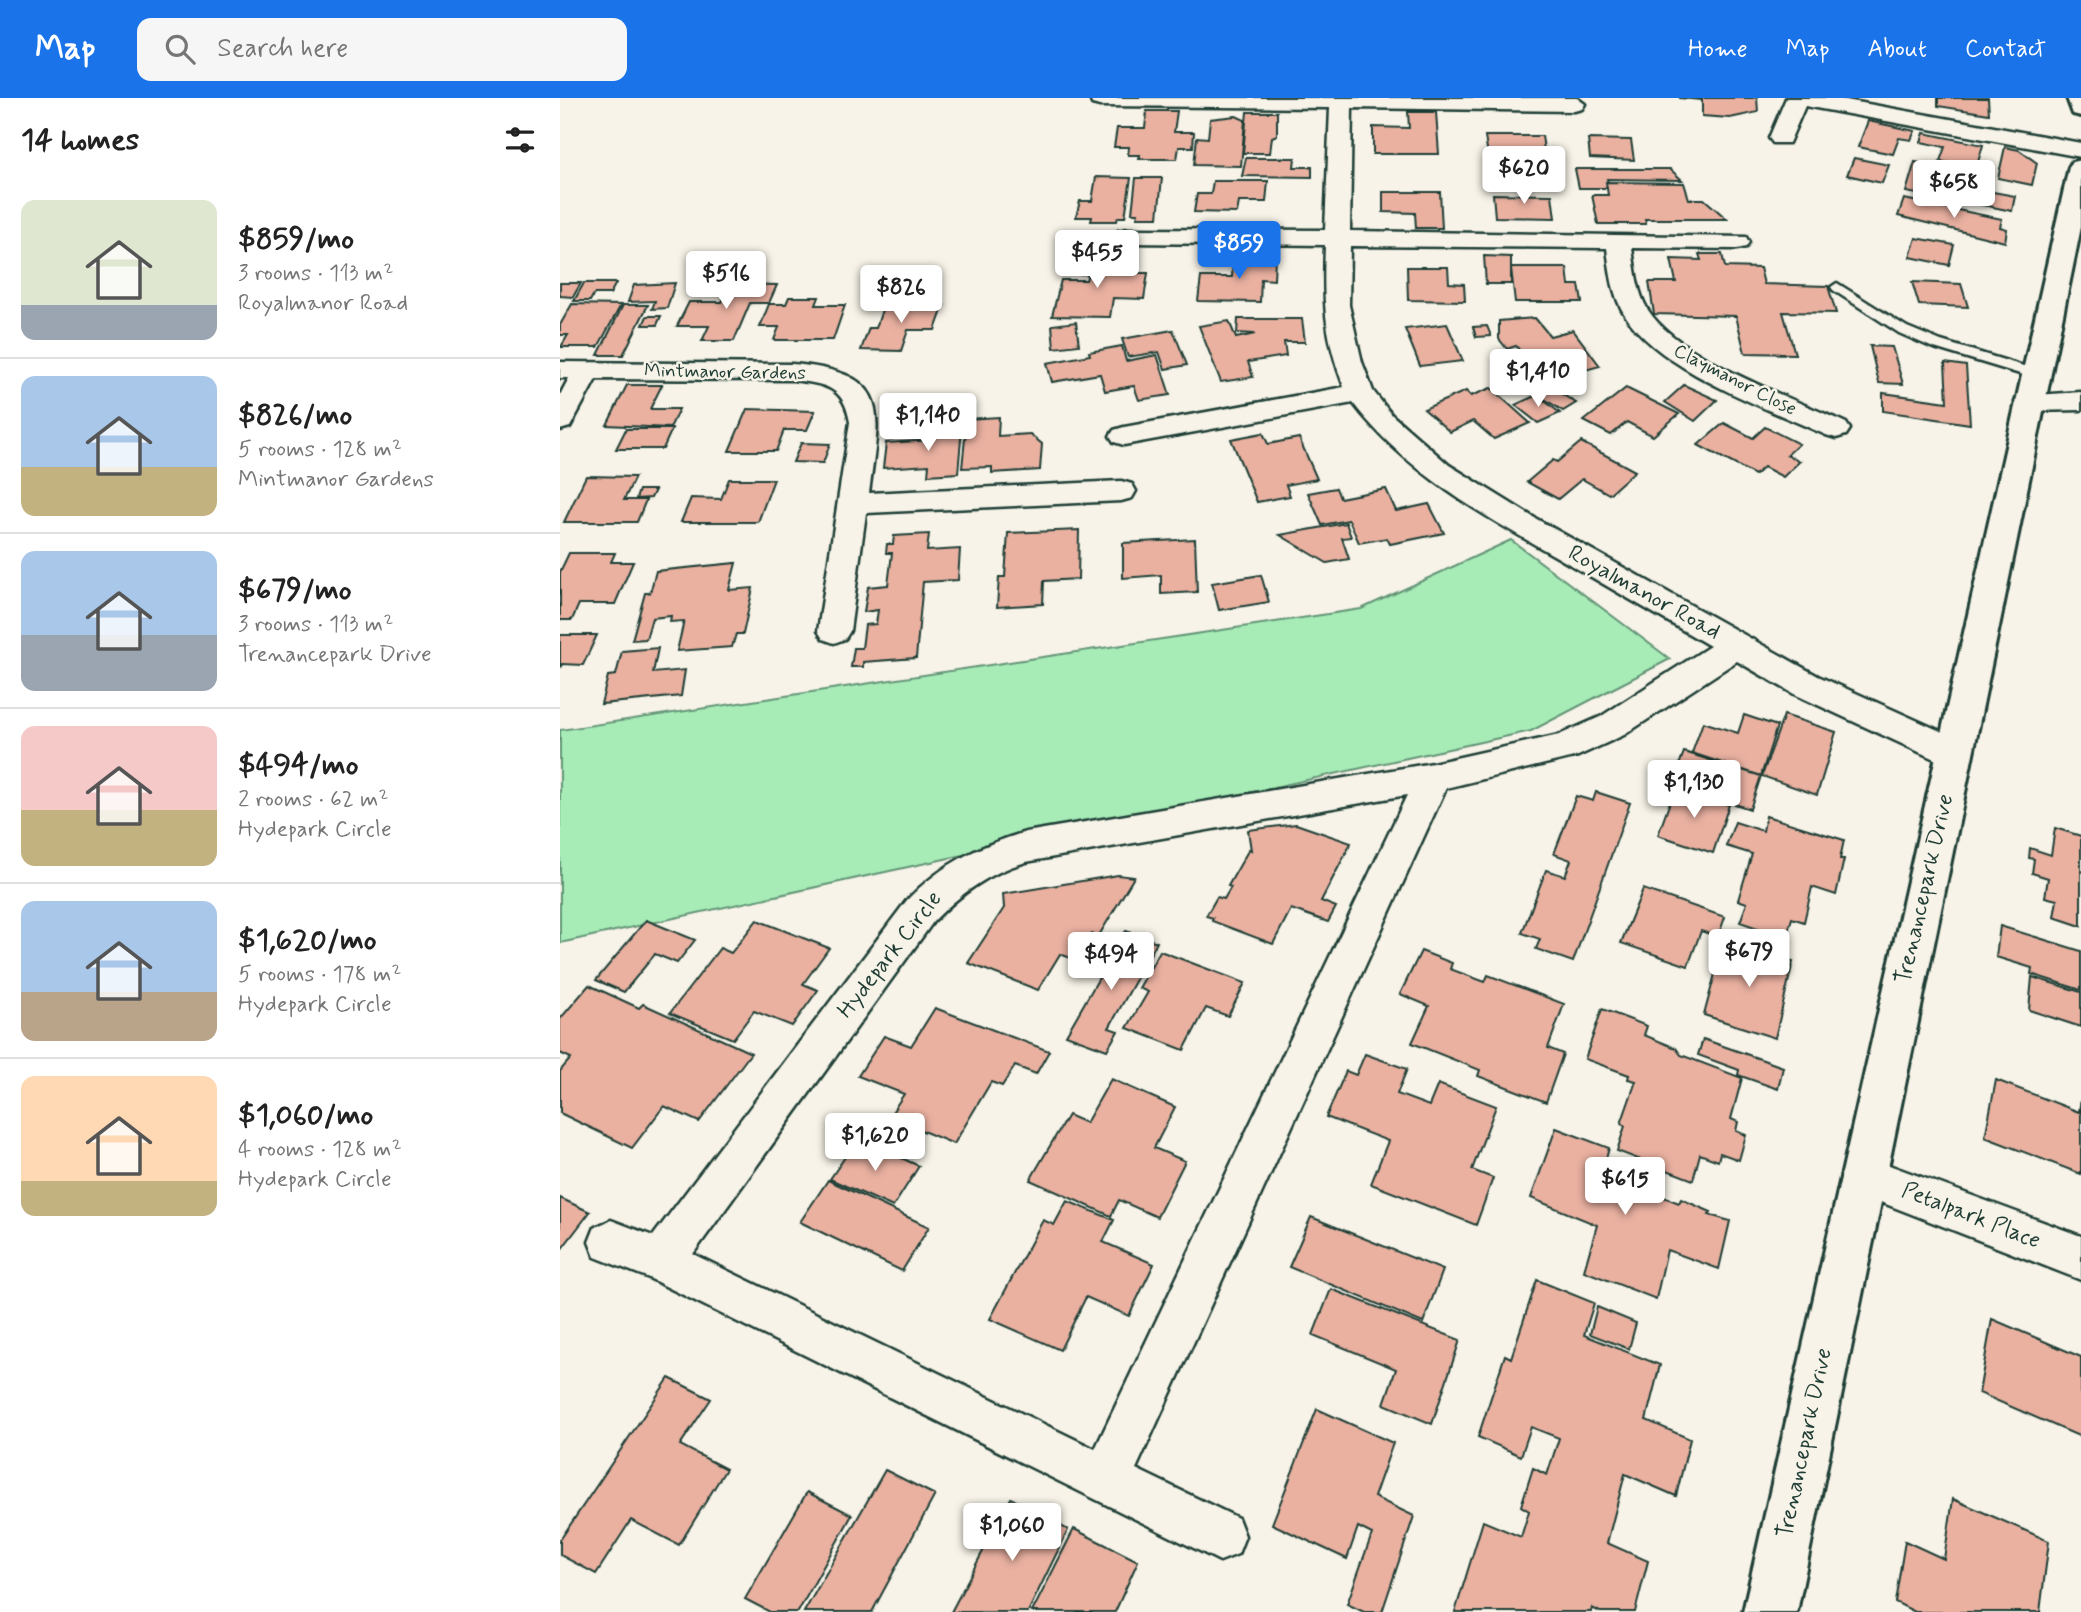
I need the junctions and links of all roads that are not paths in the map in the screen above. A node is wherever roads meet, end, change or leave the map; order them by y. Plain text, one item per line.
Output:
1 (1797, 98) edge
2 (2079, 98) edge
3 (1100, 99) edge
4 (1341, 100) edge
5 (1574, 104) dead end
6 (2081, 109) edge
7 (1781, 138) dead end
8 (2081, 150) edge
9 (2081, 167) edge
10 (1127, 236) dead end
11 (1338, 238) junction
12 (1618, 241) junction
13 (1737, 242) dead end
14 (1837, 286) dead end
15 (574, 370) edge
16 (2032, 388) junction
17 (1360, 393) junction
18 (2081, 401) edge
19 (560, 421) edge
20 (1836, 429) dead end
21 (1124, 436) dead end
22 (1121, 491) dead end
23 (850, 504) junction
24 (834, 631) dead end
25 (1736, 645) junction
26 (1955, 753) junction
27 (1433, 777) junction
28 (1862, 1175) junction
29 (611, 1242) dead end
30 (2081, 1258) edge
31 (661, 1261) junction
32 (1106, 1480) junction
33 (1220, 1536) dead end
34 (1770, 1612) edge

1 - 7 street
1 - 8 street
2 - 6 street
3 - 4 street
4 - 5 street
4 - 11 street, Royalmanor Road
9 - 16 street, Trenancepark Drive
10 - 11 street
11 - 12 street
11 - 17 street, Royalmanor Road
12 - 13 street
12 - 20 street, Claymanor Close
14 - 16 lane
15 - 19 street
15 - 23 street, Mintmanor Gardens
16 - 18 street
16 - 26 street, Trenancepark Drive
17 - 21 street
17 - 25 street, Royalmanor Road
22 - 23 street
23 - 24 street, Mintmanor Gardens
25 - 26 street, Royalmanor Road
25 - 27 street, Hydepark Circle
26 - 28 street, Trenancepark Drive
27 - 31 street, Hydepark Circle
27 - 32 street
28 - 30 street, Petalpark Place
28 - 34 street, Trenancepark Drive
29 - 31 street
31 - 32 street
32 - 33 street

